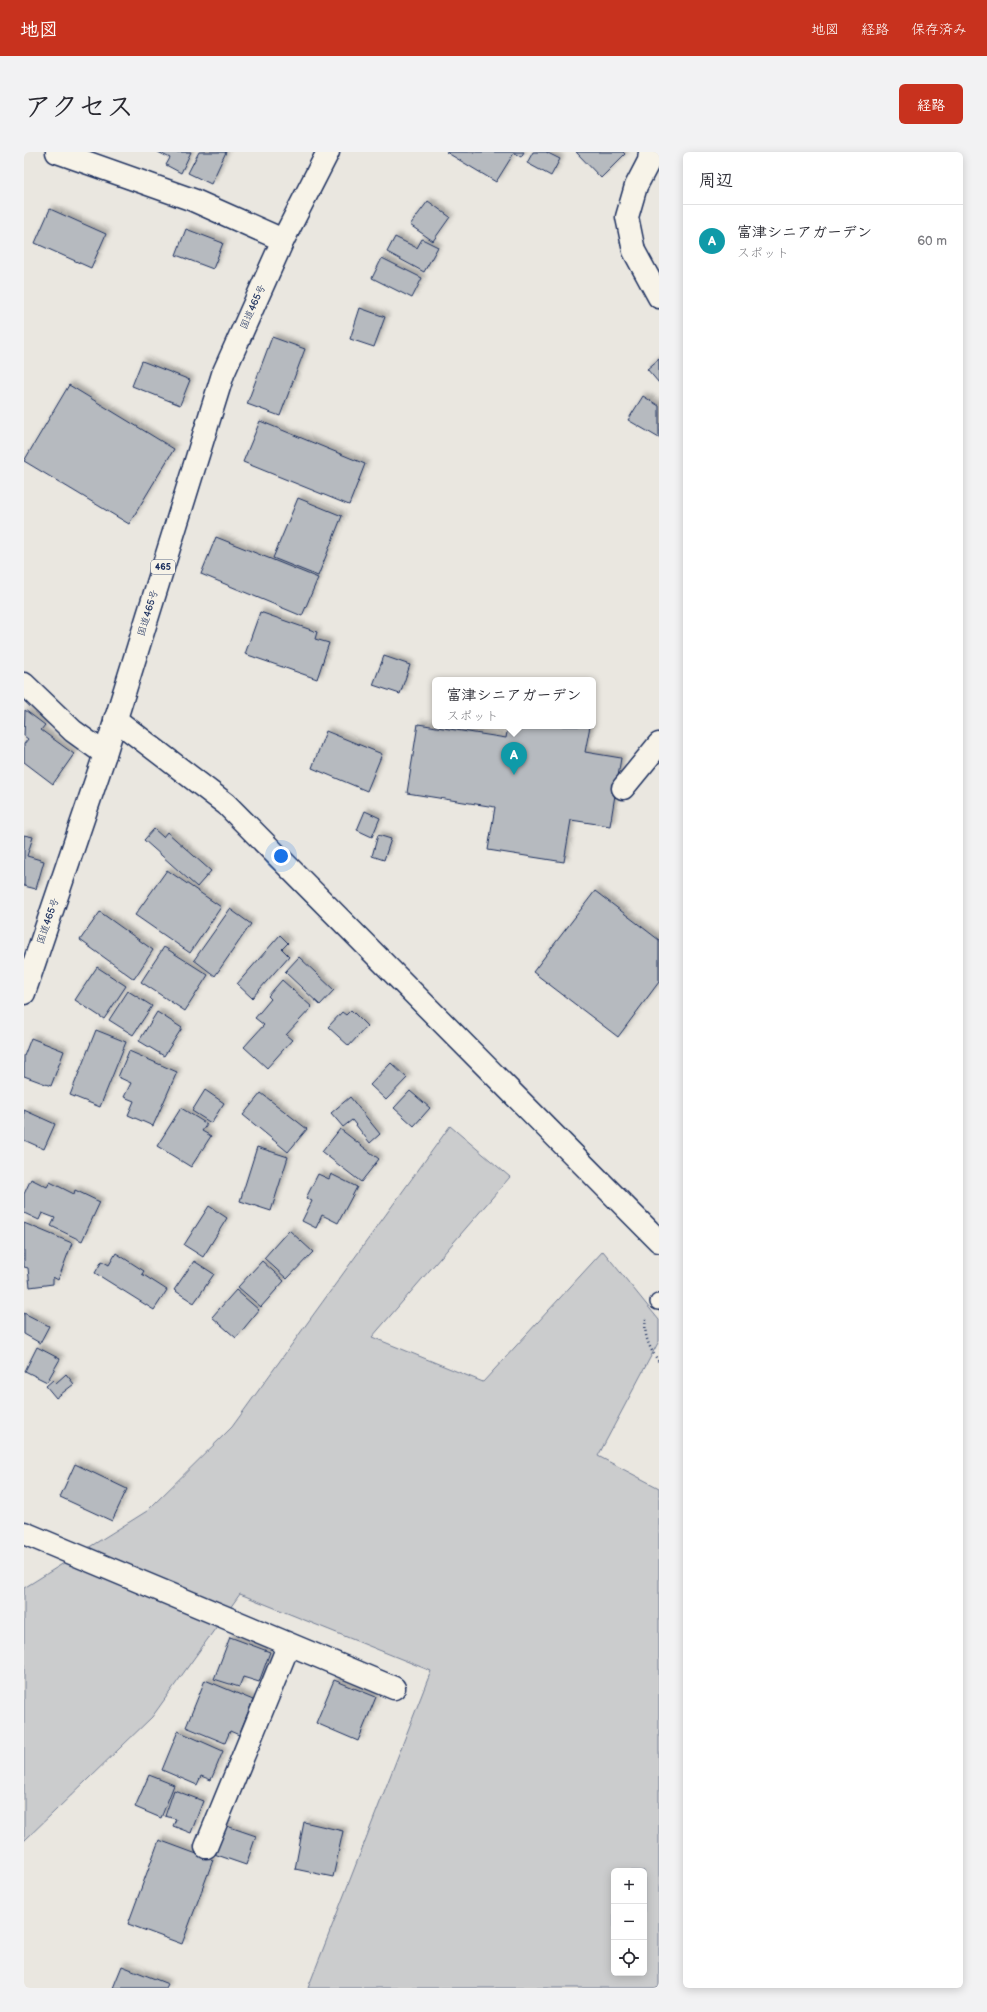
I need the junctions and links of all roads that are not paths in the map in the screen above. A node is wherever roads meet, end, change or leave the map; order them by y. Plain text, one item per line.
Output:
1 (57, 152) edge
2 (328, 152) edge
3 (650, 152) edge
4 (283, 240) junction
5 (659, 297) edge
6 (24, 684) edge
7 (115, 719) junction
8 (659, 744) edge
9 (105, 754) junction
10 (623, 788) dead end
11 (24, 994) edge
12 (659, 1241) edge
13 (24, 1533) edge
14 (290, 1644) junction
15 (394, 1688) dead end
16 (206, 1847) dead end

1 - 4 main road
2 - 4 main road, 国道465号 / 465
3 - 5 main road
4 - 7 main road, 国道465号 / 465
6 - 9 main road
7 - 9 main road, 国道465号 / 465
7 - 12 main road
8 - 10 main road
9 - 11 main road, 国道465号 / 465
13 - 14 main road
14 - 15 main road
14 - 16 main road

